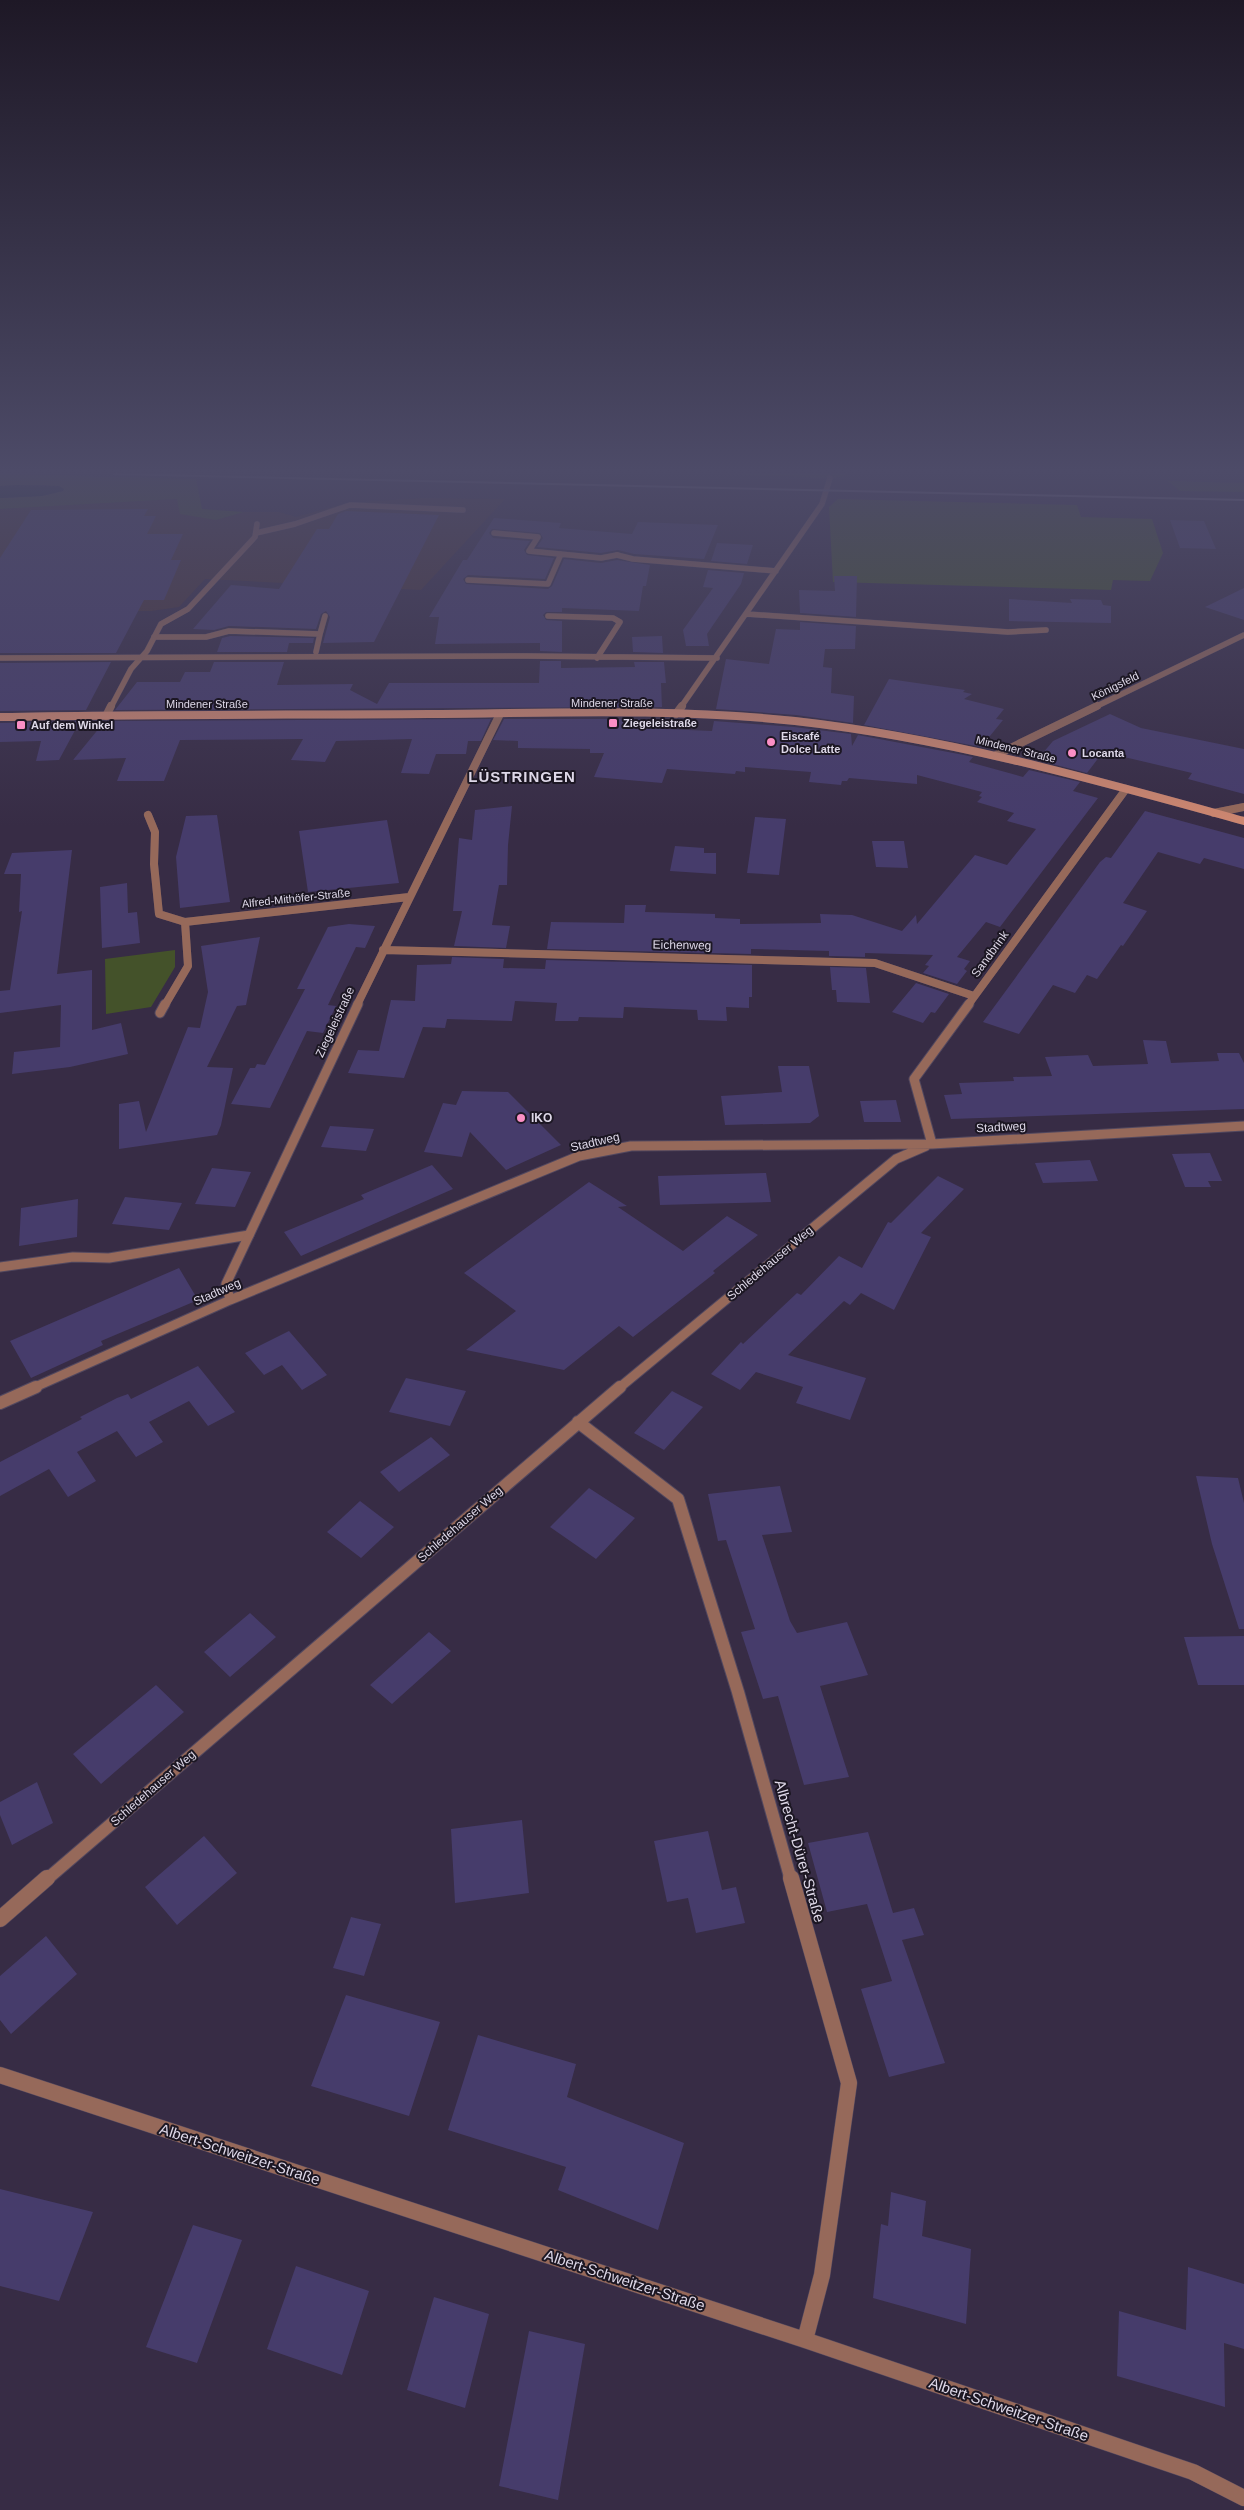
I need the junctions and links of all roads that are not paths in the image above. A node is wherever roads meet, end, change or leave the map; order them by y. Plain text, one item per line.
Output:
1 (205, 591) edge
2 (763, 591) edge
3 (747, 614) junction
4 (325, 616) dead end
5 (548, 616) dead end
6 (1046, 630) dead end
7 (320, 634) junction
8 (1244, 635) edge
9 (154, 637) junction
10 (316, 652) dead end
11 (0, 658) edge
12 (140, 658) junction
13 (597, 658) junction
14 (716, 658) junction
15 (500, 714) junction
16 (676, 714) junction
17 (106, 716) junction
18 (0, 717) edge
19 (996, 755) junction
20 (1126, 789) junction
21 (1244, 806) edge
22 (1214, 813) junction
23 (148, 814) dead end
24 (1244, 821) edge
25 (409, 897) junction
26 (185, 922) junction
27 (383, 950) junction
28 (974, 996) junction
29 (160, 1014) dead end
30 (1244, 1126) edge
31 (932, 1144) junction
32 (249, 1235) junction
33 (0, 1267) edge
34 (230, 1300) junction
35 (0, 1403) edge
36 (578, 1422) junction
37 (0, 1919) edge
38 (0, 2075) edge
39 (805, 2340) junction
40 (1244, 2498) edge

1 - 9 street
2 - 3 street
3 - 6 street
3 - 14 street
4 - 7 street
5 - 13 street
7 - 9 street
7 - 10 street
8 - 19 street, Königsfeld
9 - 12 street
11 - 12 street
12 - 13 street
12 - 17 street
13 - 14 street
14 - 16 street
15 - 16 main road, Mindener Straße
15 - 17 main road, Mindener Straße
15 - 25 street, Ziegeleistraße
16 - 19 main road, Mindener Straße
17 - 18 main road, Mindener Straße
19 - 20 main road, Mindener Straße
20 - 22 main road, Mindener Straße
20 - 28 street, Sandbrink
21 - 22 street, Mindener Straße
22 - 24 main road, Mindener Straße
23 - 26 street, Alfred-Mithöfer-Straße
25 - 26 street, Alfred-Mithöfer-Straße
25 - 27 street, Ziegeleistraße
26 - 29 street
27 - 28 street, Eichenweg
27 - 32 street, Ziegeleistraße
28 - 31 street, Sandbrink
30 - 31 street, Stadtweg
31 - 34 street, Stadtweg
31 - 36 street, Schledehauser Weg
32 - 33 street
32 - 34 street, Ziegeleistraße
34 - 35 street, Stadtweg
36 - 37 street, Schledehauser Weg
36 - 39 street, Albrecht-Dürer-Straße
38 - 39 street, Albert-Schweitzer-Straße
39 - 40 street, Albert-Schweitzer-Straße

